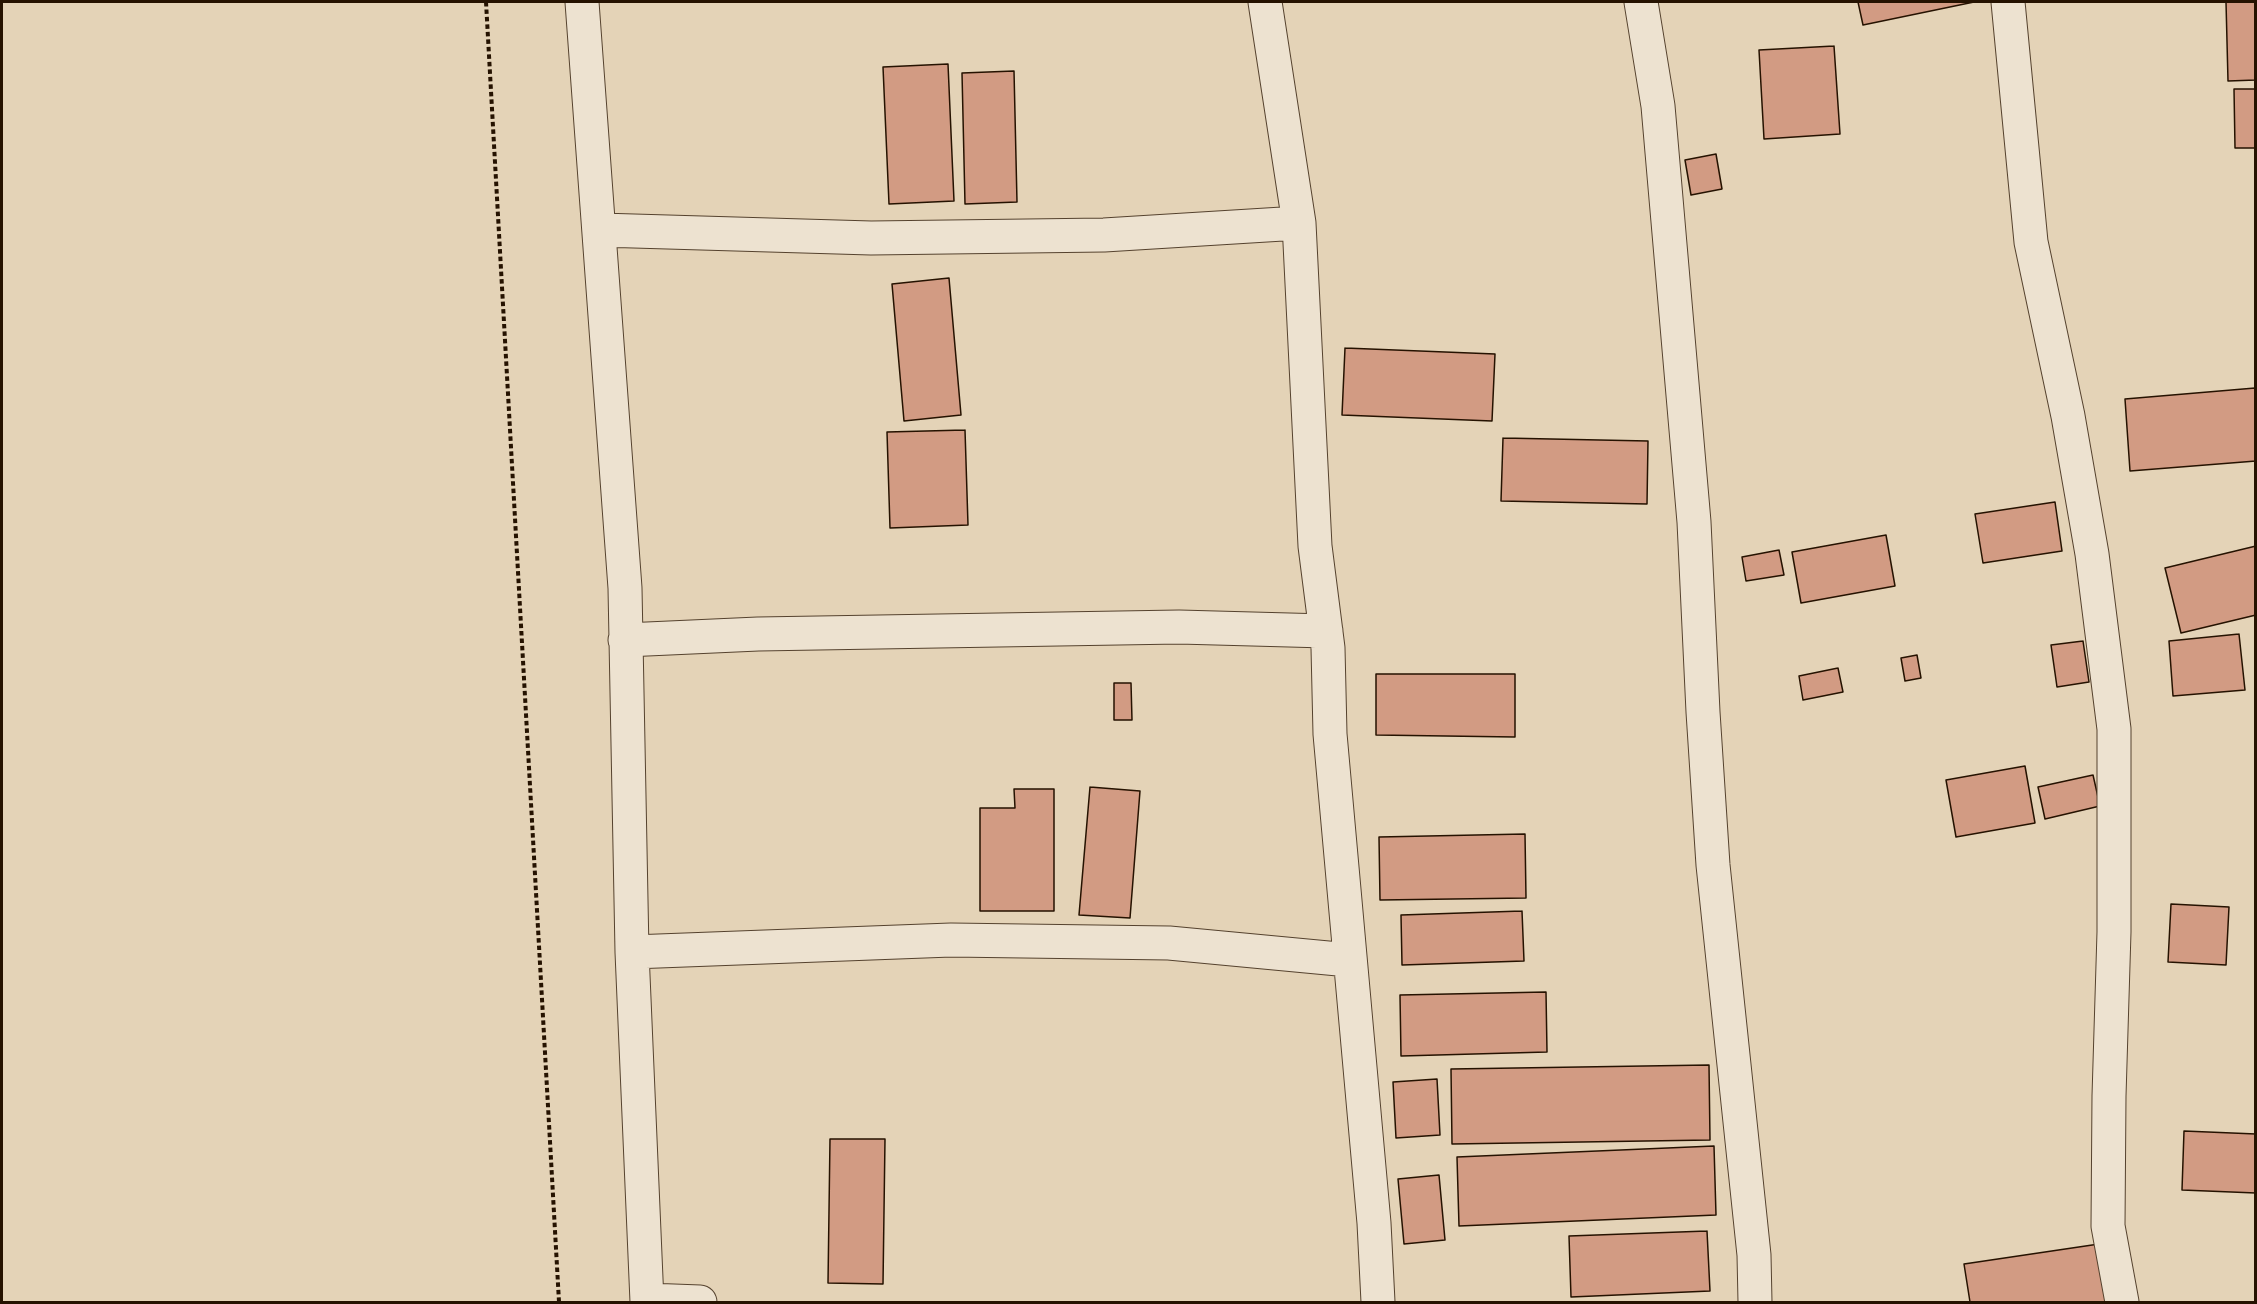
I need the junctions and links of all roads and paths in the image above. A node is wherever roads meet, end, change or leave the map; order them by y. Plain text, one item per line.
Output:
1 (486, 2) edge
2 (582, 2) edge
3 (1266, 2) edge
4 (1641, 2) edge
5 (2008, 2) edge
6 (1299, 223) junction
7 (600, 230) junction
8 (1326, 631) junction
9 (625, 640) junction
10 (632, 952) junction
11 (1349, 960) junction
12 (647, 1301) edge
13 (559, 1302) edge
14 (700, 1302) edge
15 (1378, 1302) edge
16 (1755, 1302) edge
17 (2122, 1302) edge

1 - 13 path
2 - 7 street
3 - 6 street
4 - 16 street
5 - 17 street
6 - 7 street
6 - 8 street
7 - 9 street
8 - 9 street
8 - 11 street
9 - 10 street
10 - 11 street
10 - 12 street
11 - 15 street
12 - 14 street

